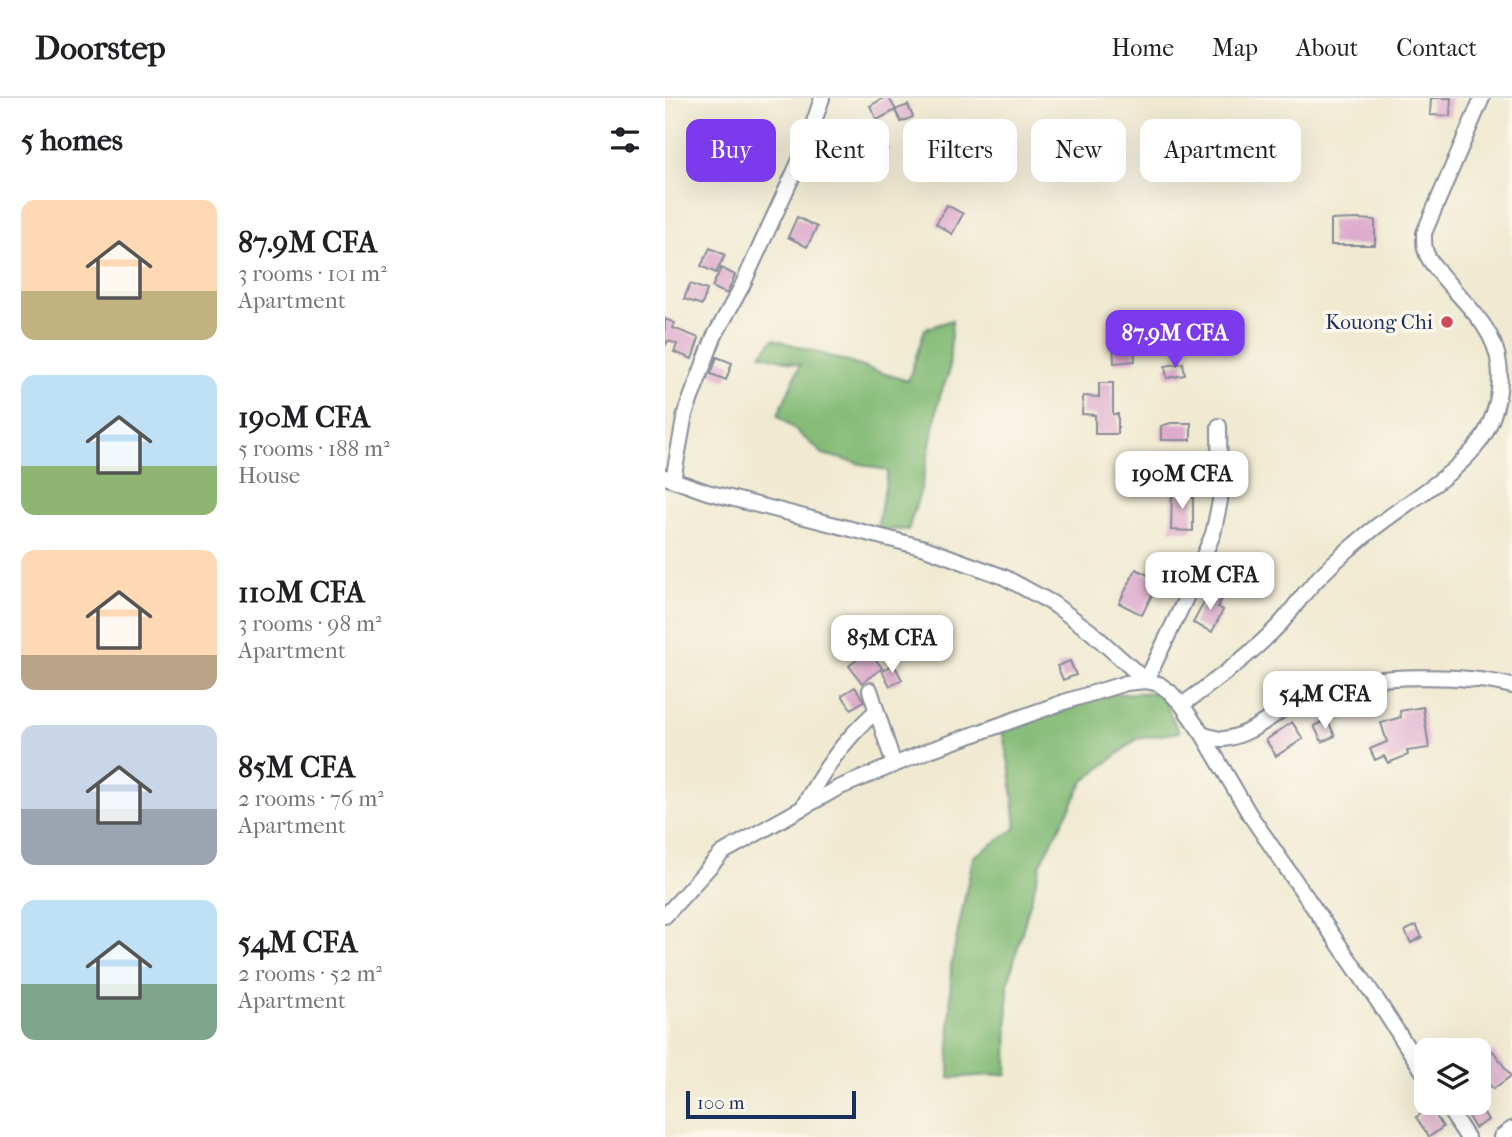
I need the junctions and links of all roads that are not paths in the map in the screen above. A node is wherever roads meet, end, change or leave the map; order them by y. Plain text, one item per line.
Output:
1 (822, 98) edge
2 (1482, 98) edge
3 (1219, 426) dead end
4 (669, 478) edge
5 (1146, 681) junction
6 (1512, 686) edge
7 (870, 690) dead end
8 (1182, 705) junction
9 (875, 712) junction
10 (1203, 735) junction
11 (894, 765) junction
12 (803, 808) junction
13 (665, 916) edge
14 (1414, 1057) edge
15 (1453, 1115) edge
16 (1512, 1129) edge
17 (1467, 1137) edge
18 (1501, 1137) edge

1 - 4 street
2 - 8 street
3 - 5 street
4 - 5 street
5 - 8 street
5 - 11 street
6 - 10 street
7 - 9 street
8 - 10 street
9 - 11 street
9 - 12 street
10 - 14 street
11 - 12 street
12 - 13 street
15 - 17 street
16 - 18 street

